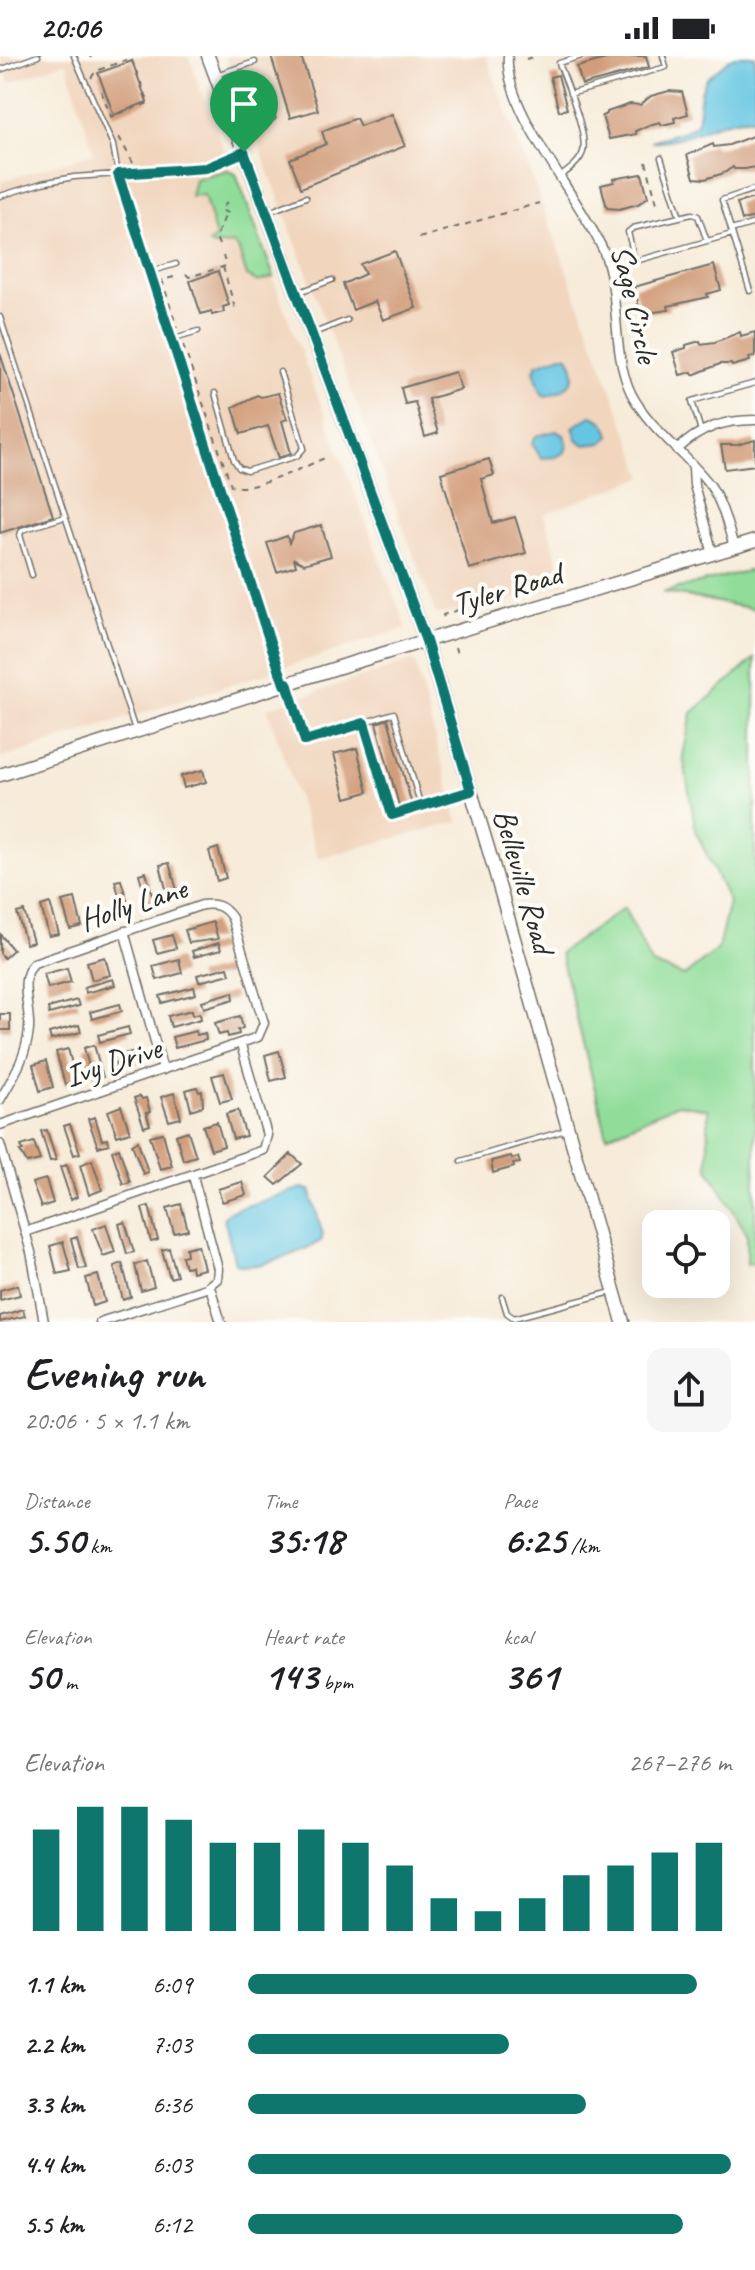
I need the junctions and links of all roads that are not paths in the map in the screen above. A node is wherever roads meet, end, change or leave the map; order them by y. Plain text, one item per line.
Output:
1 (38, 56) edge
2 (74, 56) edge
3 (208, 56) edge
4 (508, 56) edge
5 (582, 56) edge
6 (663, 56) edge
7 (255, 62) dead end
8 (0, 70) edge
9 (215, 76) junction
10 (570, 94) junction
11 (273, 118) dead end
12 (235, 130) junction
13 (244, 152) junction
14 (661, 158) dead end
15 (118, 174) junction
16 (561, 176) junction
17 (755, 189) edge
18 (0, 196) edge
19 (306, 197) dead end
20 (267, 213) junction
21 (680, 217) junction
22 (755, 223) edge
23 (732, 232) junction
24 (707, 241) junction
25 (635, 261) junction
26 (176, 264) dead end
27 (609, 268) junction
28 (149, 272) junction
29 (332, 280) dead end
30 (750, 291) dead end
31 (297, 293) junction
32 (0, 317) edge
33 (347, 320) dead end
34 (198, 331) dead end
35 (312, 334) junction
36 (171, 339) junction
37 (280, 372) dead end
38 (755, 383) edge
39 (215, 393) dead end
40 (755, 420) edge
41 (701, 431) junction
42 (677, 450) junction
43 (693, 467) junction
44 (65, 517) junction
45 (755, 541) edge
46 (734, 547) junction
47 (713, 554) junction
48 (32, 575) dead end
49 (426, 641) junction
50 (286, 684) junction
51 (364, 723) junction
52 (135, 732) junction
53 (0, 775) edge
54 (471, 791) junction
55 (421, 807) junction
56 (124, 931) junction
57 (241, 1045) junction
58 (163, 1070) junction
59 (0, 1100) edge
60 (0, 1125) edge
61 (568, 1130) junction
62 (0, 1144) edge
63 (461, 1161) dead end
64 (193, 1176) junction
65 (25, 1232) junction
66 (210, 1287) junction
67 (614, 1292) junction
68 (502, 1297) dead end
69 (44, 1322) edge
70 (100, 1322) edge
71 (221, 1322) edge
72 (623, 1322) edge

1 - 8 lane
2 - 15 lane
3 - 9 main road, Belleville Road
4 - 16 street, Sage Circle
5 - 10 lane
6 - 10 lane
7 - 9 lane
9 - 12 main road, Belleville Road
10 - 16 lane
11 - 12 lane
12 - 13 main road, Belleville Road
13 - 15 lane
13 - 20 main road, Belleville Road
14 - 21 lane
15 - 18 lane
15 - 28 lane
16 - 27 street, Sage Circle
17 - 23 lane
19 - 20 lane
20 - 31 main road, Belleville Road
21 - 24 lane
21 - 25 lane
22 - 23 lane
23 - 24 lane
23 - 30 lane
24 - 25 lane
25 - 27 lane
26 - 28 lane
27 - 42 street, Sage Circle
28 - 36 lane
29 - 31 lane
31 - 35 main road, Belleville Road
32 - 44 lane
33 - 35 lane
34 - 36 lane
35 - 49 main road, Belleville Road
36 - 50 lane
37 - 39 lane
38 - 41 lane
40 - 41 street
41 - 42 street
42 - 43 street, Sage Circle
43 - 46 street, Sage Circle
43 - 47 street
44 - 48 lane
44 - 52 lane
45 - 46 main road, Tyler Road
46 - 47 main road, Tyler Road
47 - 49 main road, Tyler Road
49 - 50 main road, Tyler Road
49 - 54 main road, Belleville Road
50 - 51 lane
50 - 52 main road, Tyler Road
51 - 55 lane
51 - 55 lane
52 - 53 main road, Tyler Road
54 - 55 lane
54 - 61 main road, Belleville Road
56 - 57 street, Holly Lane
56 - 58 street
56 - 59 street, Holly Lane
57 - 58 street, Ivy Drive
57 - 64 street
58 - 60 street, Ivy Drive
61 - 63 lane
61 - 67 main road, Belleville Road
62 - 65 street
64 - 65 street
64 - 66 street
65 - 69 street
66 - 70 street
66 - 71 street
67 - 68 lane
67 - 72 main road, Belleville Road

